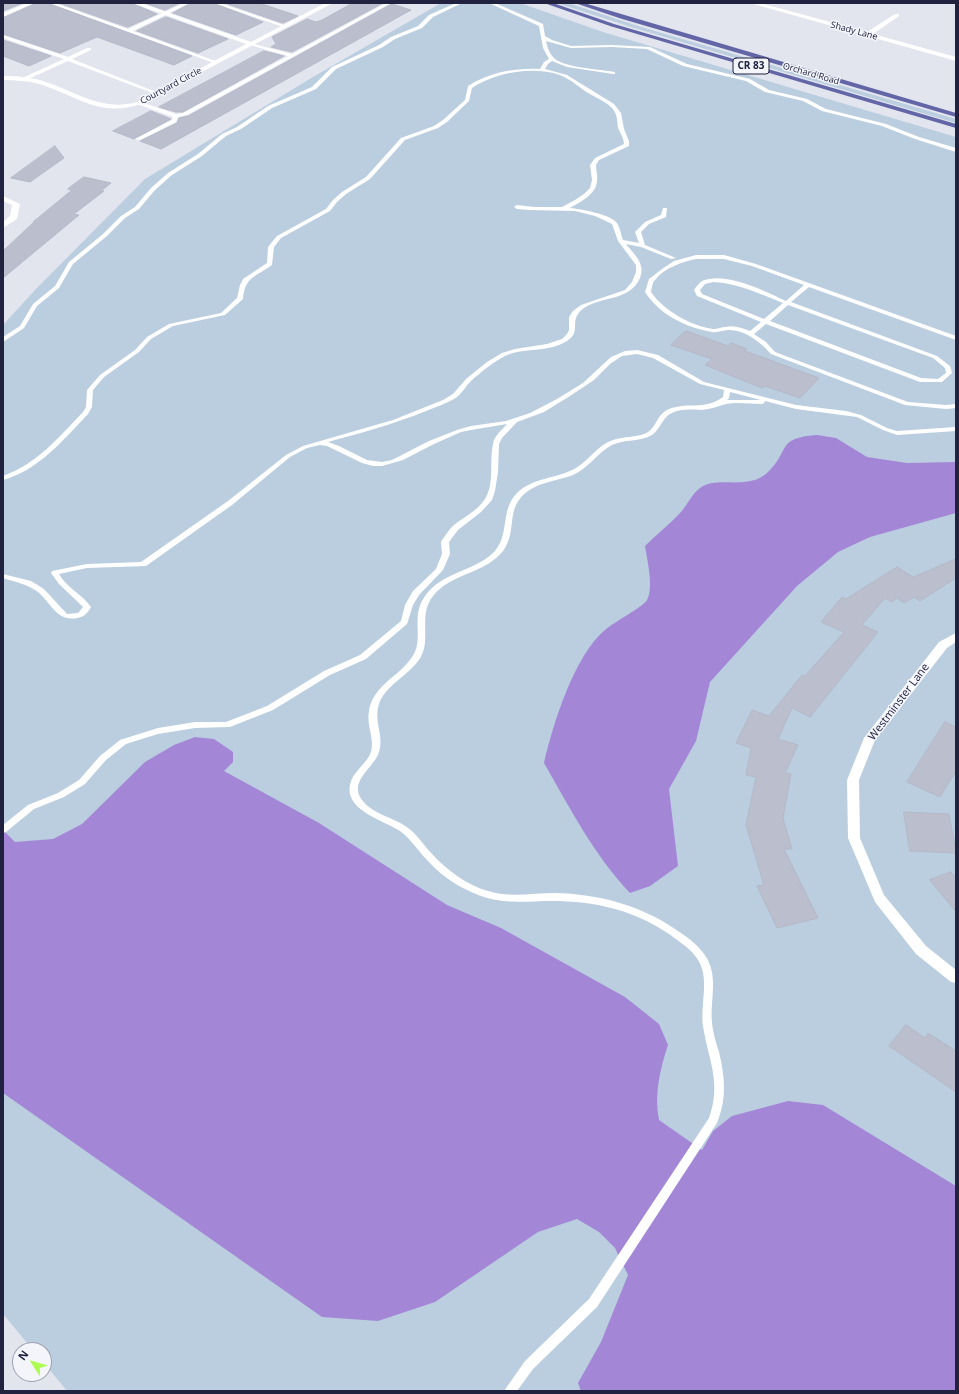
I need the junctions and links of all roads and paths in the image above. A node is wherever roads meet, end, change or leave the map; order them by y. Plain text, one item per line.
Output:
1 (32, 3) edge
2 (51, 3) edge
3 (135, 3) edge
4 (188, 3) edge
5 (216, 3) edge
6 (330, 3) edge
7 (389, 3) edge
8 (460, 3) edge
9 (491, 3) edge
10 (547, 3) edge
11 (578, 3) edge
12 (753, 3) edge
13 (166, 13) junction
14 (3, 15) edge
15 (897, 15) dead end
16 (285, 26) junction
17 (128, 31) junction
18 (869, 34) junction
19 (3, 36) edge
20 (542, 36) junction
21 (252, 44) junction
22 (89, 49) dead end
23 (293, 56) junction
24 (68, 59) junction
25 (552, 59) junction
26 (956, 59) edge
27 (216, 62) junction
28 (541, 71) junction
29 (613, 73) dead end
30 (3, 78) edge
31 (24, 79) junction
32 (157, 93) junction
33 (139, 103) junction
34 (956, 115) edge
35 (176, 116) junction
36 (956, 126) edge
37 (138, 139) dead end
38 (956, 150) edge
39 (3, 198) edge
40 (517, 207) dead end
41 (564, 208) junction
42 (665, 209) dead end
43 (3, 226) edge
44 (621, 241) junction
45 (643, 246) junction
46 (674, 258) dead end
47 (808, 284) junction
48 (787, 302) junction
49 (767, 320) junction
50 (750, 334) junction
51 (956, 338) edge
52 (3, 340) edge
53 (727, 389) junction
54 (716, 406) junction
55 (956, 406) edge
56 (796, 407) junction
57 (514, 421) junction
58 (956, 429) edge
59 (315, 442) junction
60 (3, 478) edge
61 (3, 576) edge
62 (956, 637) edge
63 (3, 830) edge
64 (956, 978) edge
65 (510, 1391) edge

1 - 14 street
2 - 17 lane
3 - 13 street
4 - 13 lane
5 - 16 lane
6 - 16 street, Courtyard Circle
7 - 23 lane
8 - 52 lane
9 - 20 lane
10 - 36 main road, Orchard Road / CR 83
11 - 34 main road, Orchard Road / CR 83
12 - 18 street, Shady Lane
13 - 17 lane
13 - 21 street
15 - 18 street
16 - 21 street, Courtyard Circle
17 - 27 lane
18 - 26 street, Shady Lane
19 - 24 lane
20 - 25 lane
20 - 38 lane
21 - 23 lane
21 - 27 street, Courtyard Circle
22 - 24 lane
23 - 35 lane
24 - 31 lane
24 - 32 lane
25 - 28 lane
25 - 29 lane
27 - 32 street, Courtyard Circle
28 - 41 lane
28 - 60 lane
30 - 31 street, Courtyard Circle
31 - 33 street, Courtyard Circle
32 - 33 street, Courtyard Circle
33 - 35 lane
35 - 37 lane
39 - 43 street
40 - 41 lane
41 - 44 lane
42 - 45 lane
44 - 45 lane
44 - 59 lane
45 - 46 lane
47 - 48 lane
47 - 50 lane
47 - 51 lane
48 - 49 lane
48 - 49 lane
48 - 49 lane
49 - 50 lane
50 - 55 lane
53 - 54 lane
53 - 56 lane
53 - 57 lane
54 - 56 lane
54 - 65 lane
56 - 58 lane
57 - 59 lane
57 - 63 lane
59 - 61 lane
62 - 64 street, Westminster Lane

